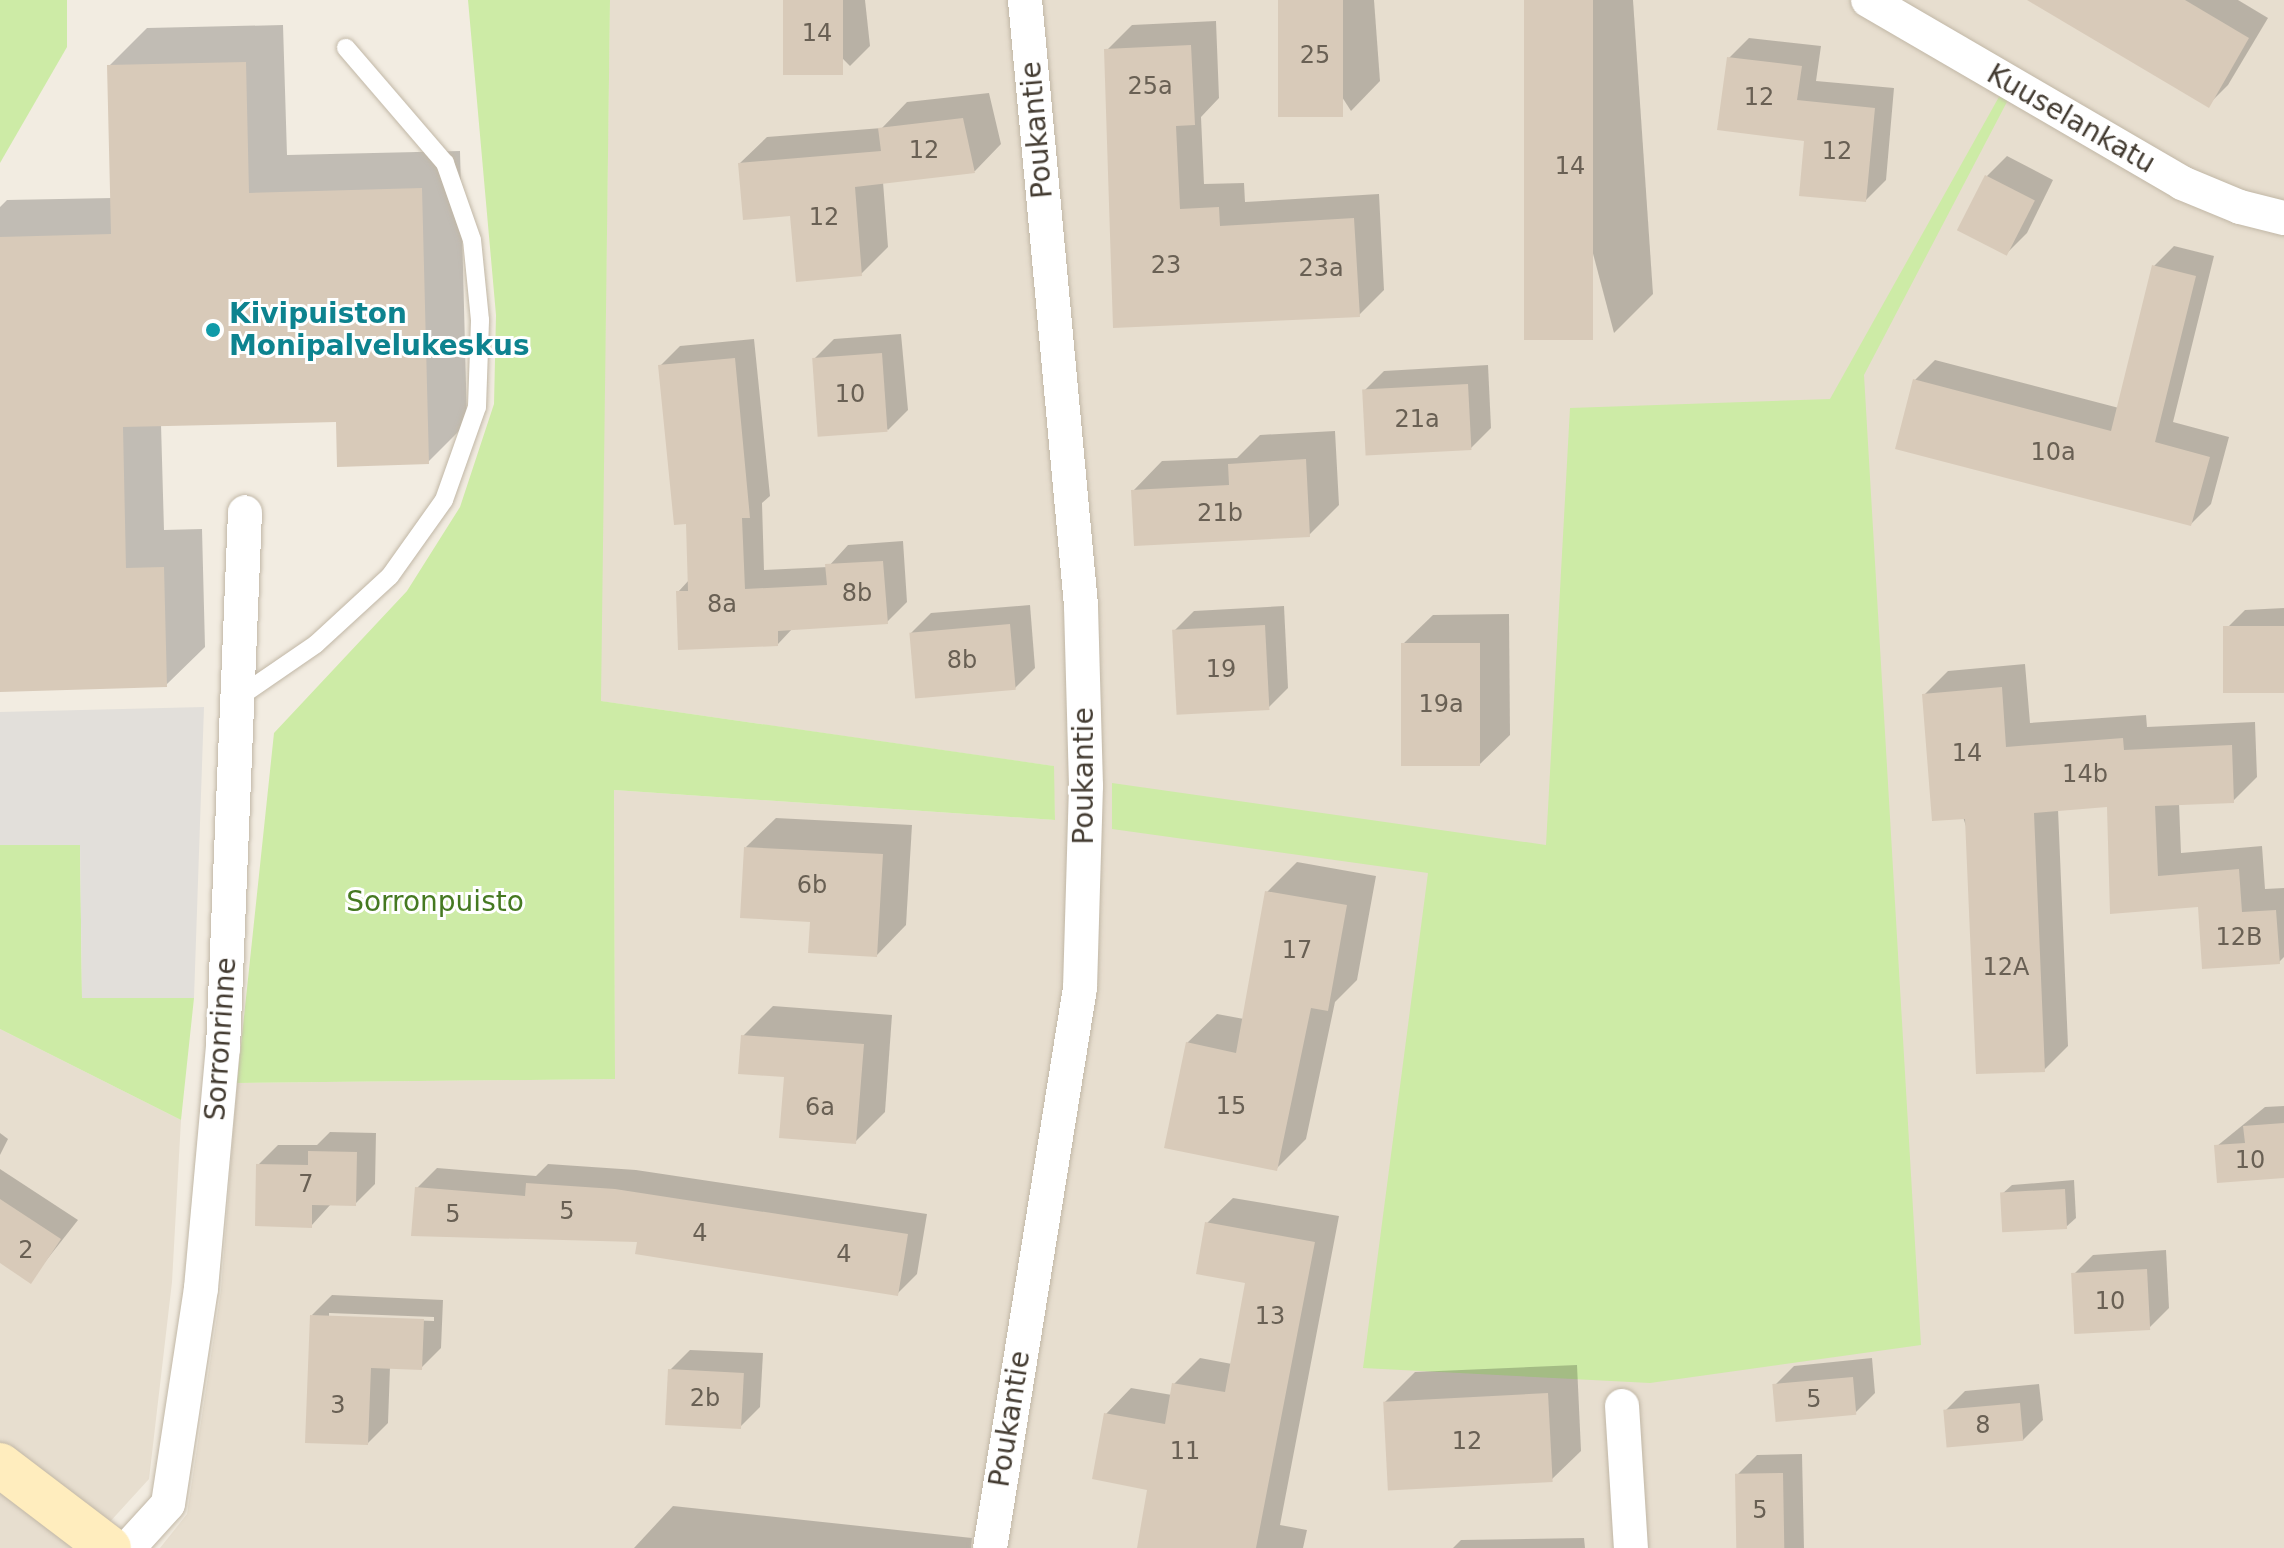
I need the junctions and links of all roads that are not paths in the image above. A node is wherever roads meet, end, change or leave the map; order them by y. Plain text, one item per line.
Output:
1 (1025, 0) edge
2 (1868, 0) edge
3 (346, 48) dead end
4 (2284, 218) edge
5 (245, 512) dead end
6 (239, 697) junction
7 (1622, 1406) dead end
8 (0, 1465) edge
9 (85, 1540) edge
10 (128, 1548) edge
11 (990, 1548) edge
12 (1631, 1548) edge

1 - 11 street, Poukantie
2 - 4 street, Kuuselankatu
3 - 6 lane
5 - 6 street, Sorronrinne
6 - 10 street, Sorronrinne
7 - 12 street
8 - 9 street

